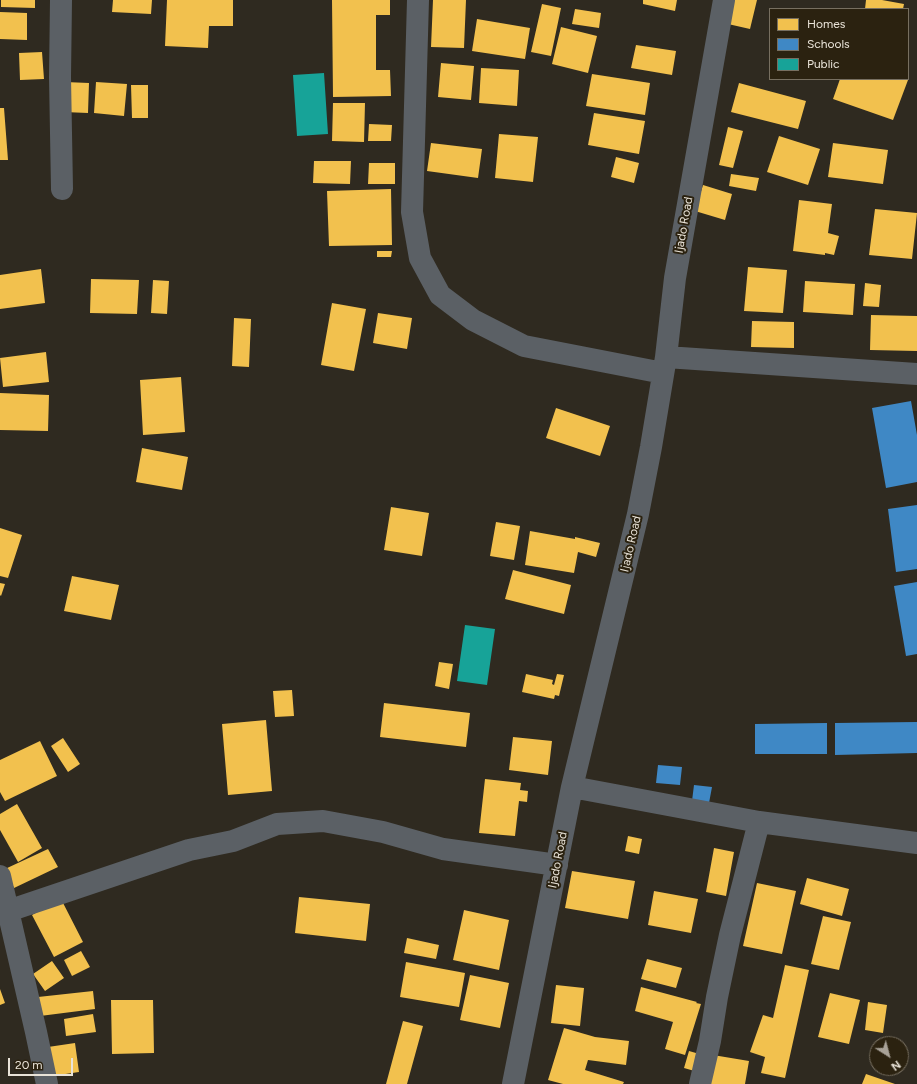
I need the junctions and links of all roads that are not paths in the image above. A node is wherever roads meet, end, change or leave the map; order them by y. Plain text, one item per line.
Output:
1 (61, 0) edge
2 (418, 0) edge
3 (724, 0) edge
4 (62, 189) dead end
5 (664, 365) junction
6 (917, 374) edge
7 (572, 787) junction
8 (759, 822) junction
9 (917, 843) edge
10 (557, 865) junction
11 (0, 876) edge
12 (8, 911) junction
13 (516, 1083) edge
14 (47, 1084) edge
15 (700, 1084) edge

1 - 4 street
2 - 5 street
3 - 5 street, Ijado Road
5 - 6 street
5 - 7 street, Ijado Road
7 - 8 street
7 - 10 street, Ijado Road
8 - 9 street
8 - 15 street
10 - 12 street
10 - 13 street, Ijado Road
11 - 12 street
12 - 14 street

